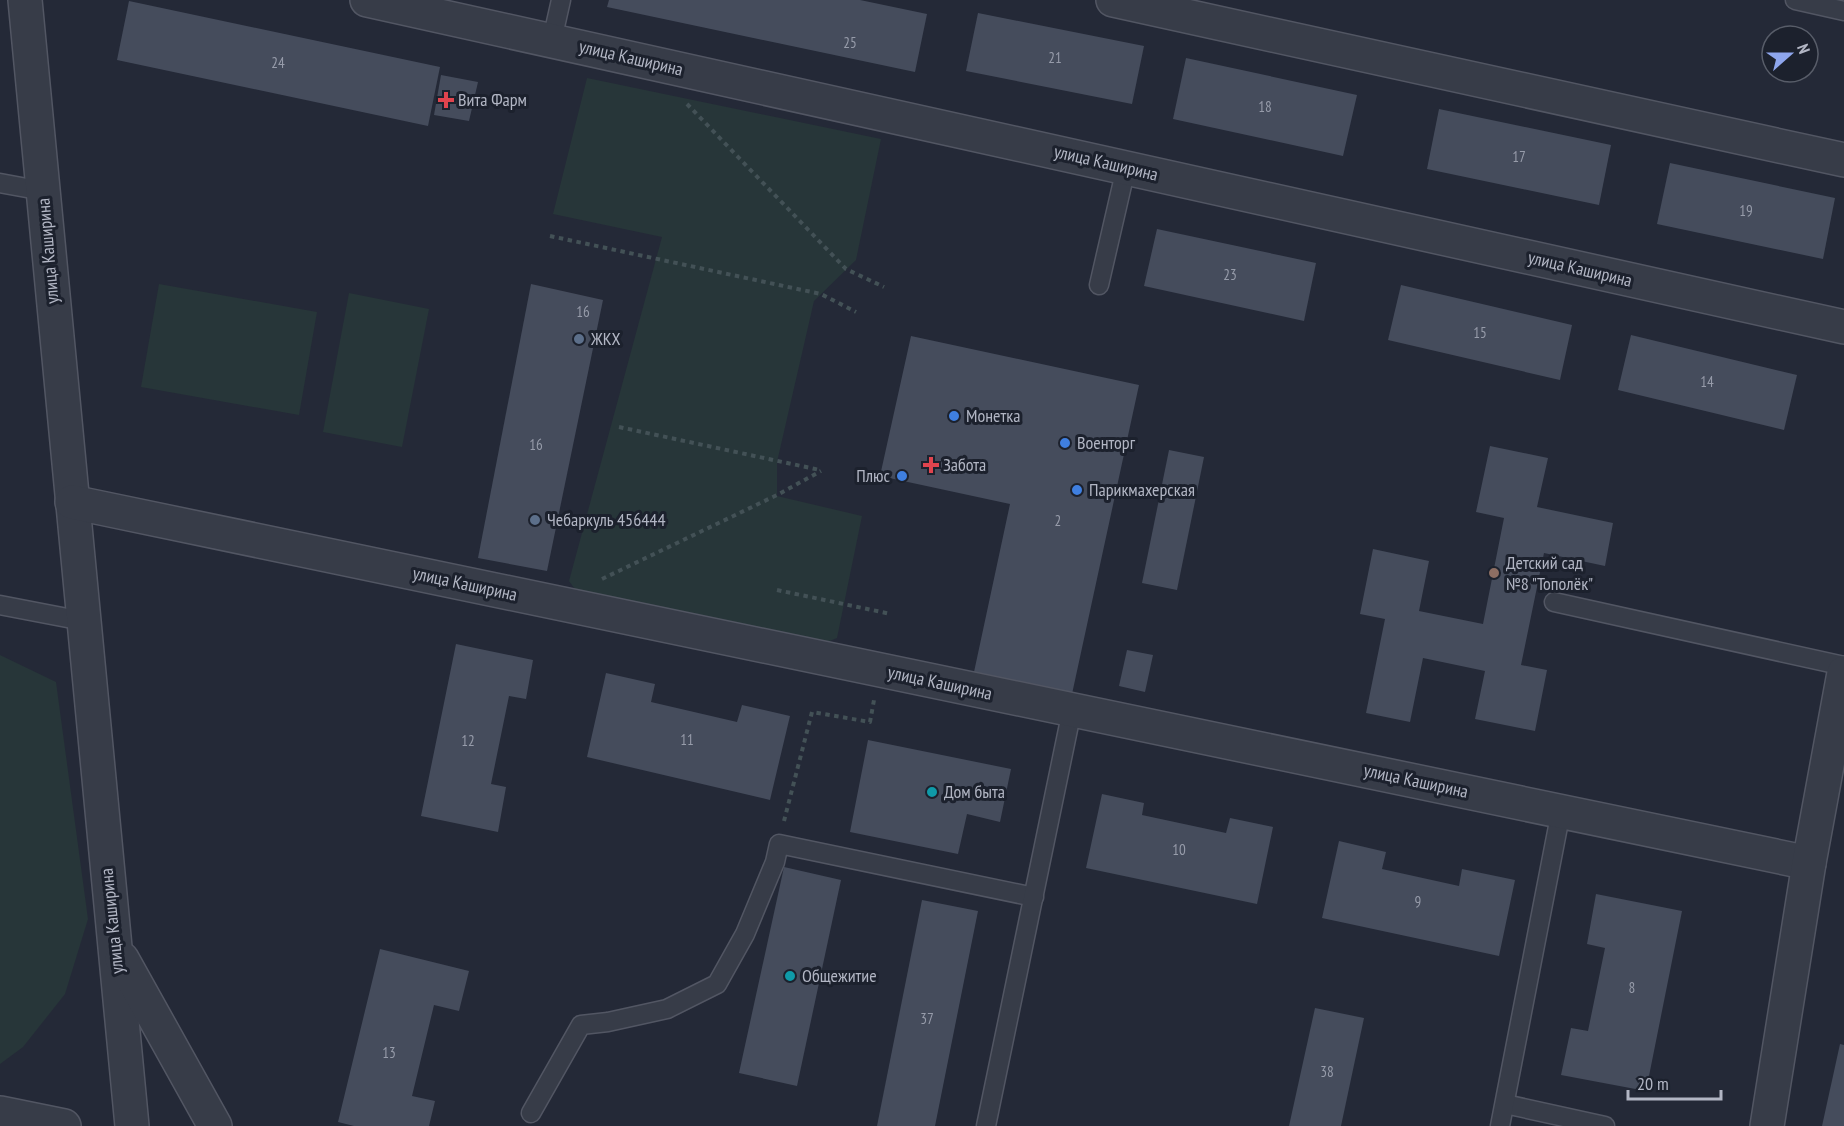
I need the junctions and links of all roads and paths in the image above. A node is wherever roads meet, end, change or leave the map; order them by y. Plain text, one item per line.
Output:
1 (25, 0) edge
2 (367, 0) edge
3 (561, 0) edge
4 (1113, 0) edge
5 (1795, 0) edge
6 (1844, 11) edge
7 (552, 40) junction
8 (659, 64) junction
9 (1844, 160) edge
10 (1126, 168) junction
11 (0, 183) edge
12 (43, 191) junction
13 (550, 236) dead end
14 (1099, 285) dead end
15 (884, 287) dead end
16 (856, 312) dead end
17 (1844, 327) edge
18 (619, 427) dead end
19 (72, 502) junction
20 (596, 582) dead end
21 (777, 590) dead end
22 (1554, 602) dead end
23 (0, 605) edge
24 (891, 614) dead end
25 (83, 621) junction
26 (1844, 666) edge
27 (880, 670) junction
28 (1844, 674) edge
29 (1072, 710) junction
30 (1835, 768) edge
31 (1561, 811) junction
32 (779, 844) junction
33 (1809, 863) junction
34 (1034, 897) junction
35 (115, 947) junction
36 (1505, 1104) junction
37 (0, 1113) edge
38 (531, 1113) dead end
39 (64, 1126) edge
40 (132, 1126) edge
41 (215, 1126) edge
42 (986, 1126) edge
43 (1500, 1126) edge
44 (1605, 1126) edge
45 (1767, 1126) edge

1 - 12 street, улица Каширина
2 - 7 street, улица Каширина
3 - 7 lane
4 - 9 street
5 - 6 lane
7 - 8 street, улица Каширина
8 - 10 street, улица Каширина
8 - 15 path
10 - 14 lane
10 - 17 street, улица Каширина
11 - 12 lane
12 - 19 street, улица Каширина
13 - 16 path
18 - 20 path
19 - 25 street, улица Каширина
19 - 27 street, улица Каширина
21 - 24 path
22 - 26 lane
23 - 25 lane
25 - 35 street, улица Каширина
27 - 29 street, улица Каширина
27 - 32 path
28 - 30 street
29 - 31 street, улица Каширина
29 - 34 lane
30 - 33 street
31 - 33 street, улица Каширина
31 - 36 lane
32 - 34 lane
32 - 38 lane
33 - 45 street
34 - 42 lane
35 - 40 street, улица Каширина
35 - 41 street
36 - 43 lane
36 - 44 lane
37 - 39 street

